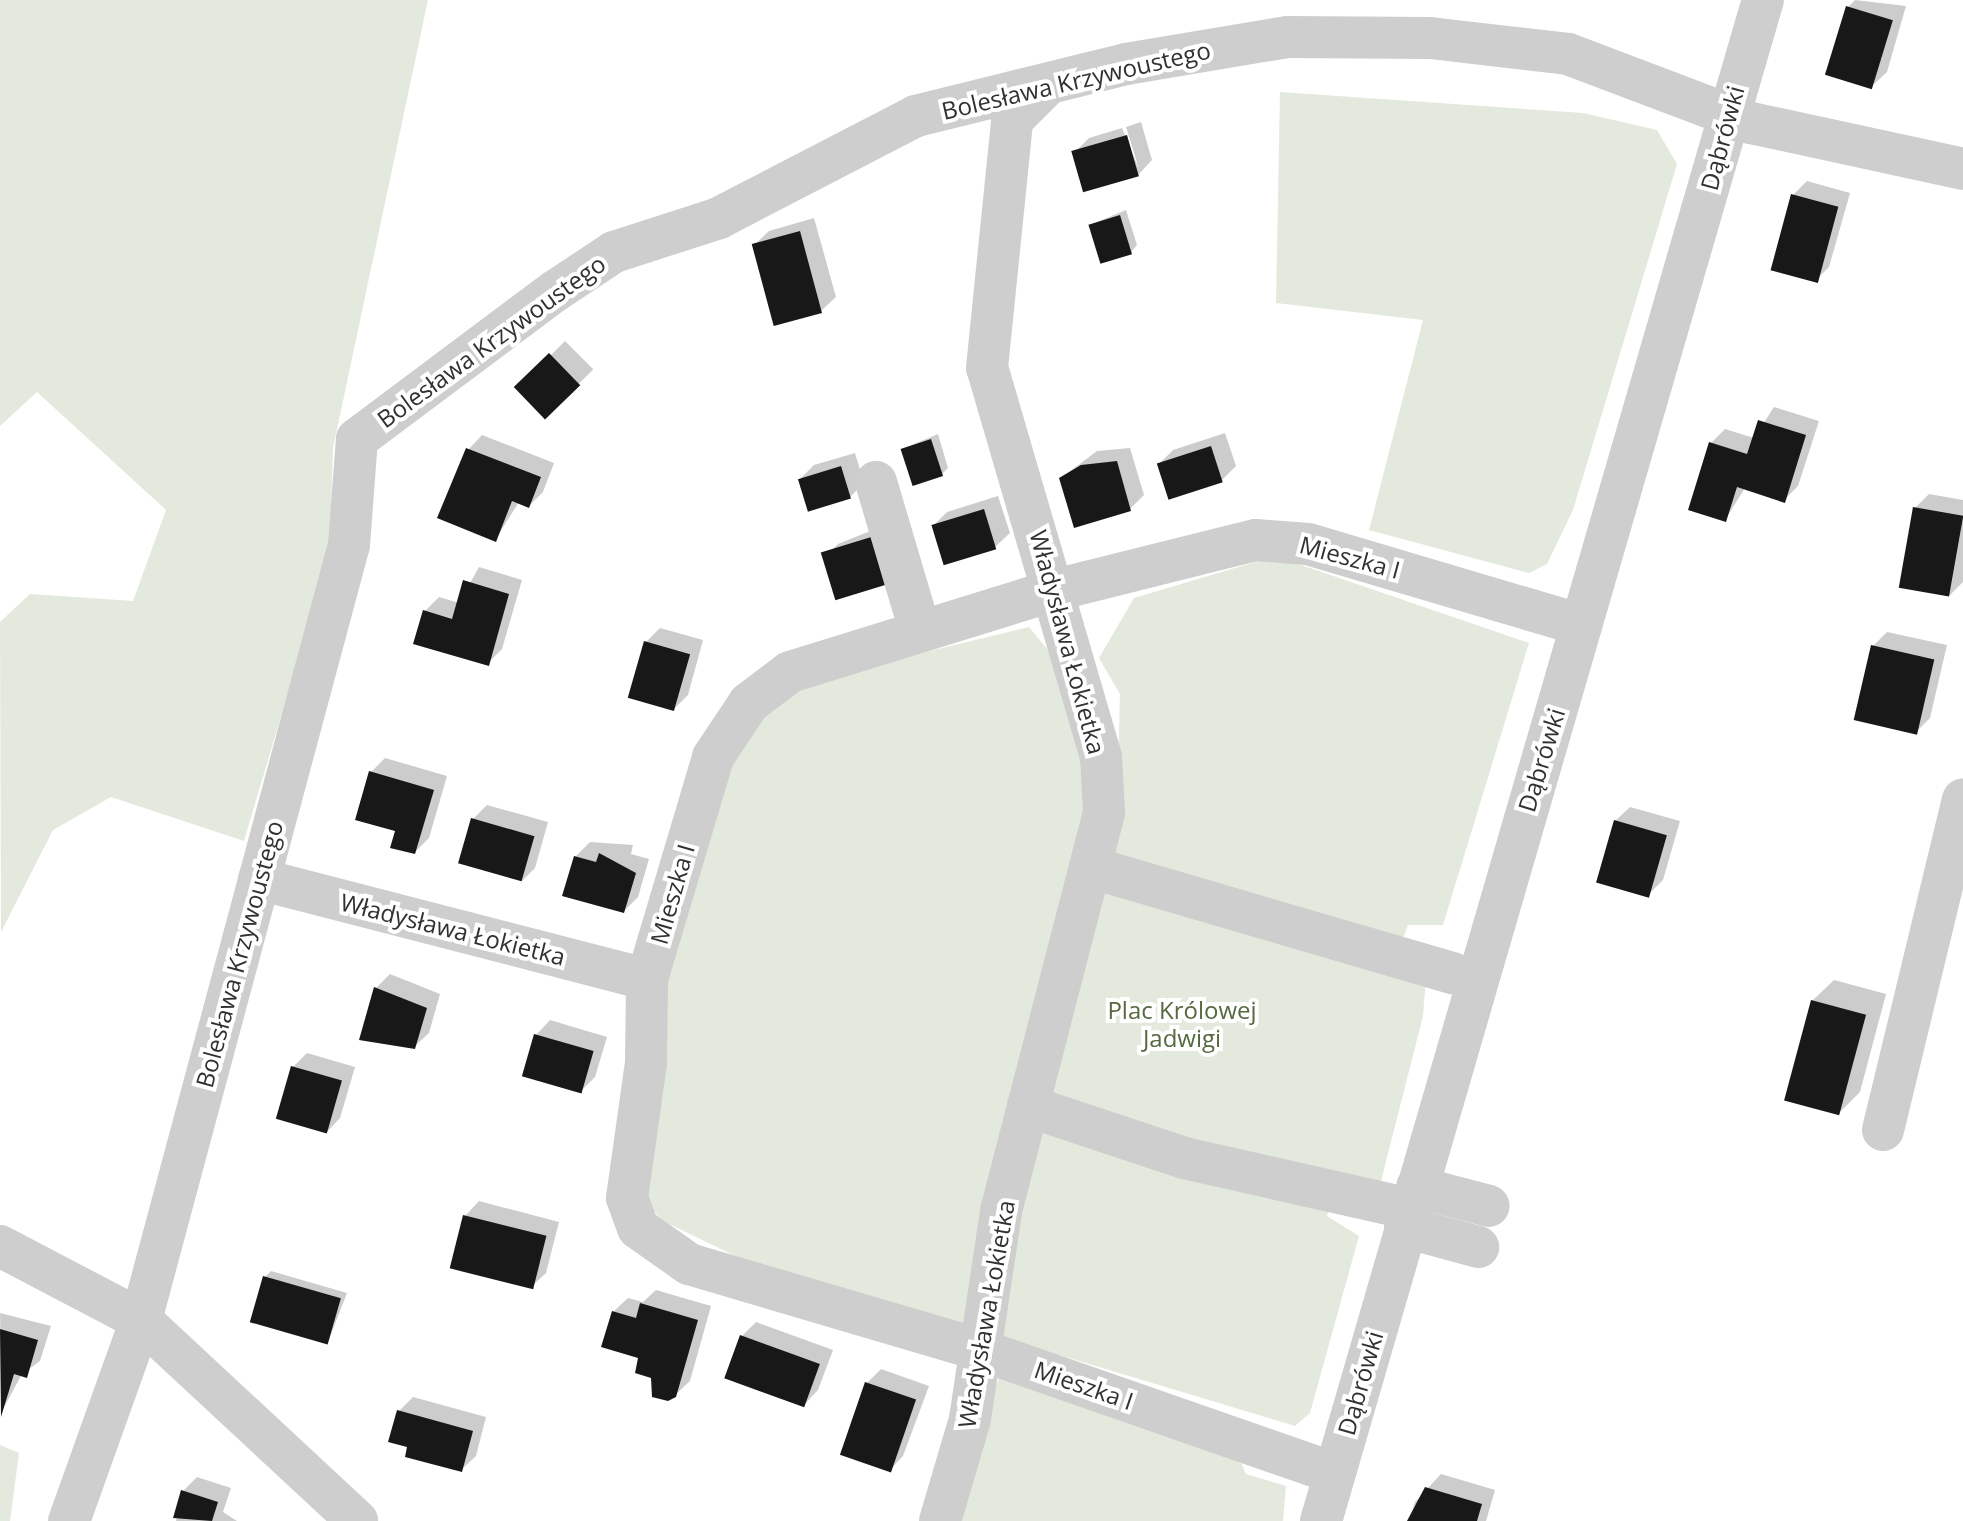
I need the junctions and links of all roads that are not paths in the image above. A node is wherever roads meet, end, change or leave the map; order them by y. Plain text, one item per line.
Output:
1 (1763, 0) edge
2 (1044, 88) junction
3 (1727, 113) junction
4 (1963, 169) edge
5 (876, 482) dead end
6 (1055, 590) junction
7 (1581, 625) junction
8 (920, 631) junction
9 (1963, 800) edge
10 (1093, 868) junction
11 (259, 879) junction
12 (1453, 973) dead end
13 (647, 979) junction
14 (1028, 1106) junction
15 (1883, 1130) dead end
16 (1489, 1206) dead end
17 (1411, 1208) junction
18 (0, 1246) edge
19 (1478, 1247) dead end
20 (141, 1320) junction
21 (981, 1350) junction
22 (1334, 1473) junction
23 (69, 1521) edge
24 (357, 1521) edge
25 (940, 1521) edge
26 (1321, 1521) edge

1 - 3 street, Dąbrówki
2 - 3 street, Bolesława Krzywoustego
2 - 6 street, Władysława Łokietka
2 - 11 street, Bolesława Krzywoustego
3 - 4 street, Bolesława Krzywoustego
3 - 7 street, Dąbrówki
5 - 8 street
6 - 7 street, Mieszka I
6 - 8 street, Mieszka I
6 - 10 street, Władysława Łokietka
7 - 17 street, Dąbrówki
8 - 13 street, Mieszka I
9 - 15 street
10 - 12 street
10 - 14 street, Władysława Łokietka
11 - 13 street, Władysława Łokietka
11 - 20 street, Bolesława Krzywoustego
13 - 21 street, Mieszka I
14 - 17 street
14 - 21 street, Władysława Łokietka
16 - 17 street
17 - 19 street
17 - 22 street, Dąbrówki
18 - 20 street
20 - 23 street, Bolesława Krzywoustego
20 - 24 street
21 - 22 street, Mieszka I
21 - 25 street, Władysława Łokietka
22 - 26 street, Dąbrówki

